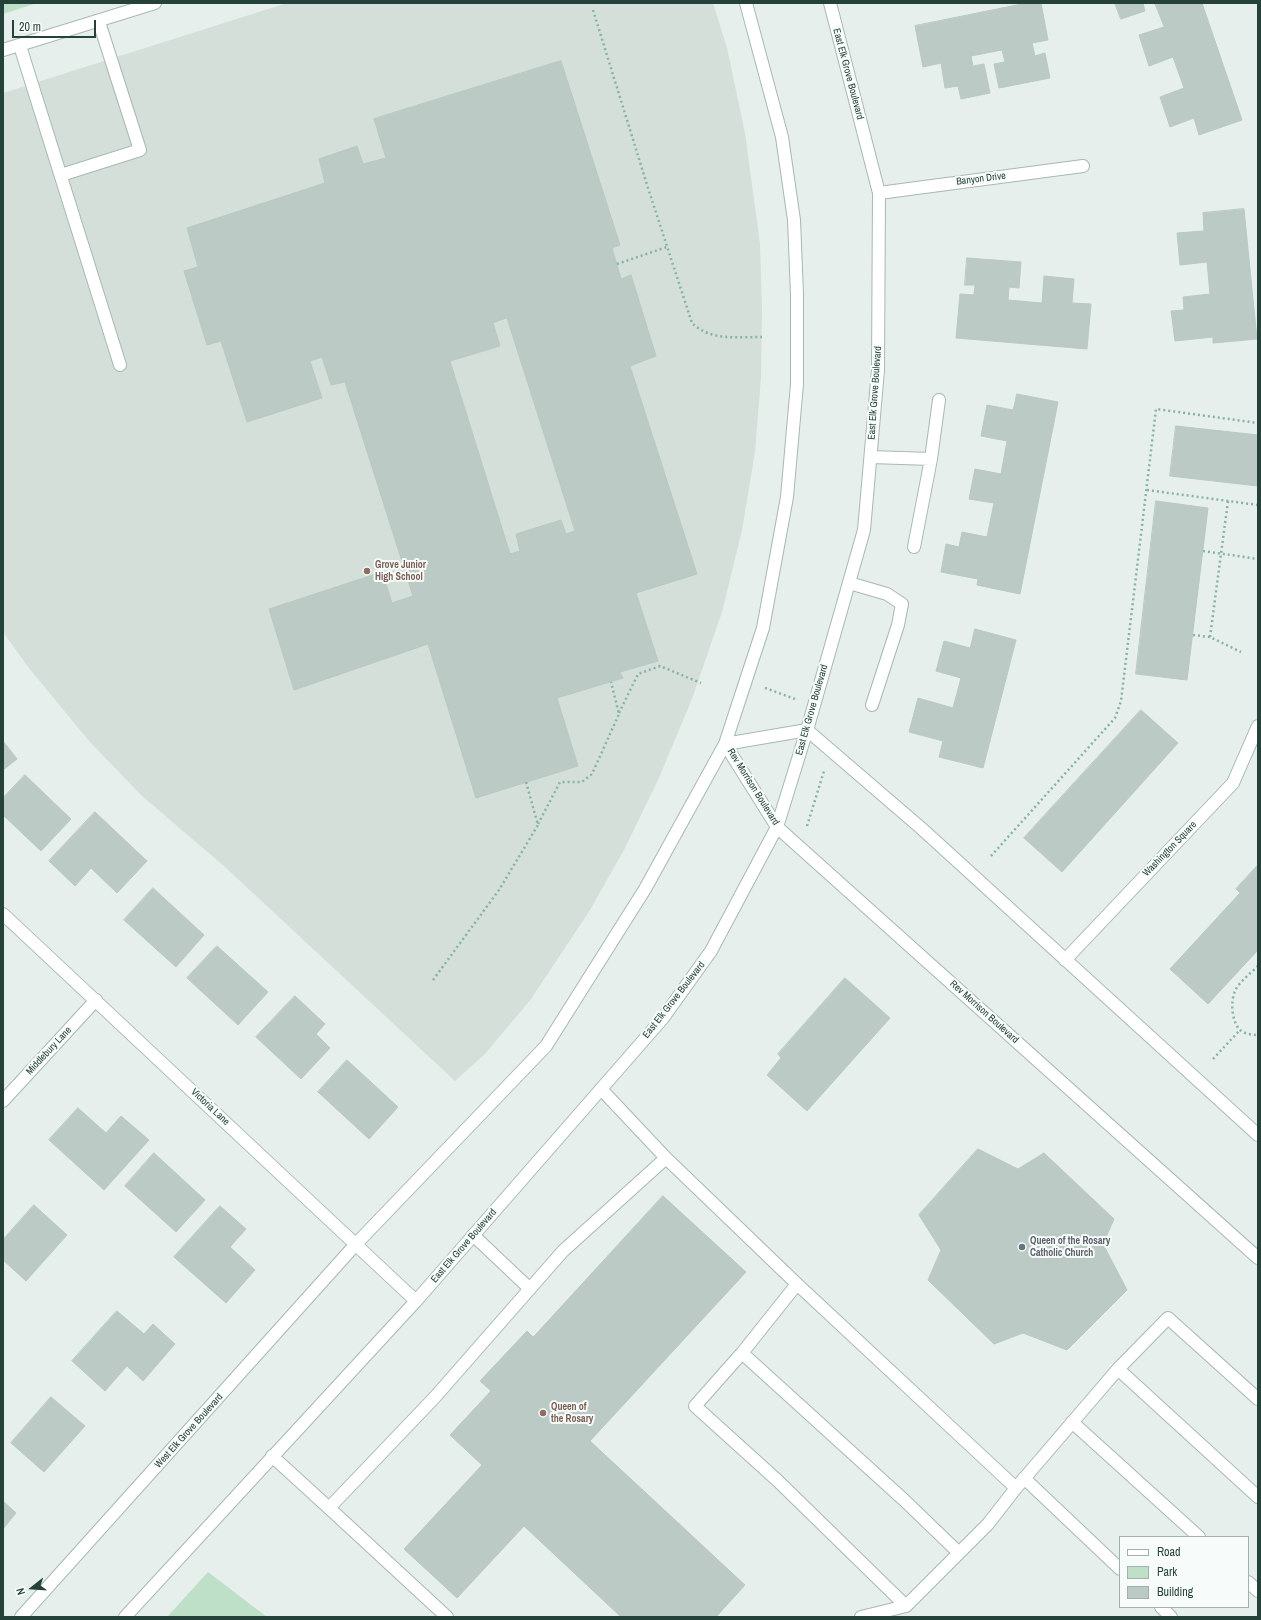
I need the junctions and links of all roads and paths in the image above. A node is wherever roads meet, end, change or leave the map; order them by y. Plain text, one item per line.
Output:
1 (155, 3) edge
2 (746, 3) edge
3 (830, 3) edge
4 (593, 10) dead end
5 (100, 22) junction
6 (20, 46) junction
7 (3, 50) edge
8 (1083, 166) dead end
9 (61, 175) junction
10 (879, 193) junction
11 (667, 247) junction
12 (617, 264) dead end
13 (762, 337) dead end
14 (120, 365) dead end
15 (939, 400) dead end
16 (1258, 423) edge
17 (871, 457) junction
18 (931, 459) junction
19 (1147, 490) junction
20 (1228, 501) junction
21 (1258, 505) edge
22 (914, 547) dead end
23 (1203, 551) dead end
24 (1222, 554) junction
25 (1258, 559) edge
26 (849, 582) junction
27 (1192, 635) dead end
28 (1210, 637) junction
29 (1242, 652) dead end
30 (746, 681) junction
31 (611, 682) dead end
32 (701, 682) dead end
33 (872, 705) dead end
34 (814, 706) junction
35 (619, 714) junction
36 (1258, 726) edge
37 (807, 730) junction
38 (725, 744) junction
39 (825, 770) dead end
40 (526, 782) dead end
41 (538, 825) junction
42 (777, 826) junction
43 (807, 826) dead end
44 (991, 856) dead end
45 (3, 914) edge
46 (1065, 960) junction
47 (1258, 966) edge
48 (433, 980) dead end
49 (96, 1000) junction
50 (1240, 1030) junction
51 (1258, 1035) edge
52 (1213, 1059) dead end
53 (601, 1089) junction
54 (3, 1101) edge
55 (1258, 1136) edge
56 (666, 1158) junction
57 (473, 1235) junction
58 (356, 1244) junction
59 (1258, 1258) edge
60 (797, 1284) junction
61 (530, 1289) junction
62 (416, 1301) junction
63 (742, 1353) junction
64 (1118, 1369) junction
65 (1258, 1399) edge
66 (1072, 1422) junction
67 (272, 1456) junction
68 (1024, 1478) junction
69 (1016, 1488) junction
70 (1258, 1497) edge
71 (329, 1508) junction
72 (1198, 1536) edge
73 (959, 1553) junction
74 (1119, 1568) edge
75 (1249, 1583) edge
76 (1258, 1591) edge
77 (906, 1606) junction
78 (1162, 1608) edge
79 (21, 1617) edge
80 (125, 1617) edge
81 (447, 1617) edge
82 (861, 1617) edge
83 (1171, 1617) edge

1 - 5 street
2 - 30 street
3 - 10 street, East Elk Grove Boulevard
4 - 11 path
5 - 6 street
5 - 9 street
6 - 7 street
6 - 9 street
8 - 10 street, Banyon Drive
9 - 14 street
10 - 17 street, East Elk Grove Boulevard
11 - 12 path
11 - 13 path
15 - 18 street
16 - 19 path
17 - 18 street
17 - 26 street, East Elk Grove Boulevard
18 - 22 street
19 - 20 path
19 - 44 path
20 - 21 path
20 - 24 path
23 - 24 path
24 - 25 path
24 - 28 path
26 - 33 street
26 - 34 street, East Elk Grove Boulevard
27 - 28 path
28 - 29 path
30 - 34 path
30 - 38 street
31 - 35 path
32 - 35 path
34 - 37 street, East Elk Grove Boulevard
35 - 41 path
36 - 46 street, Washington Square
37 - 38 street, Rev Morrison Boulevard
37 - 42 street, East Elk Grove Boulevard
37 - 46 street
38 - 42 street, Rev Morrison Boulevard
38 - 58 street
39 - 43 path
40 - 41 path
41 - 48 path
42 - 53 street, East Elk Grove Boulevard
42 - 59 street, Rev Morrison Boulevard
45 - 49 street, Victoria Lane
46 - 55 street
47 - 50 path
49 - 54 street, Middlebury Lane
49 - 58 street, Victoria Lane
50 - 51 path
50 - 52 path
53 - 56 street
53 - 57 street, East Elk Grove Boulevard
56 - 60 street
56 - 61 street
57 - 61 street
57 - 62 street, East Elk Grove Boulevard
58 - 62 street, Victoria Lane
58 - 79 street, West Elk Grove Boulevard
60 - 63 street
60 - 69 street
61 - 71 street
62 - 67 street
63 - 73 street
63 - 77 street
64 - 65 street
64 - 66 street
64 - 70 street
66 - 68 street
66 - 72 street
67 - 71 street
67 - 80 street
68 - 69 street
68 - 74 street
69 - 73 street
71 - 81 street
73 - 77 street
75 - 76 street
77 - 82 street
78 - 83 street

